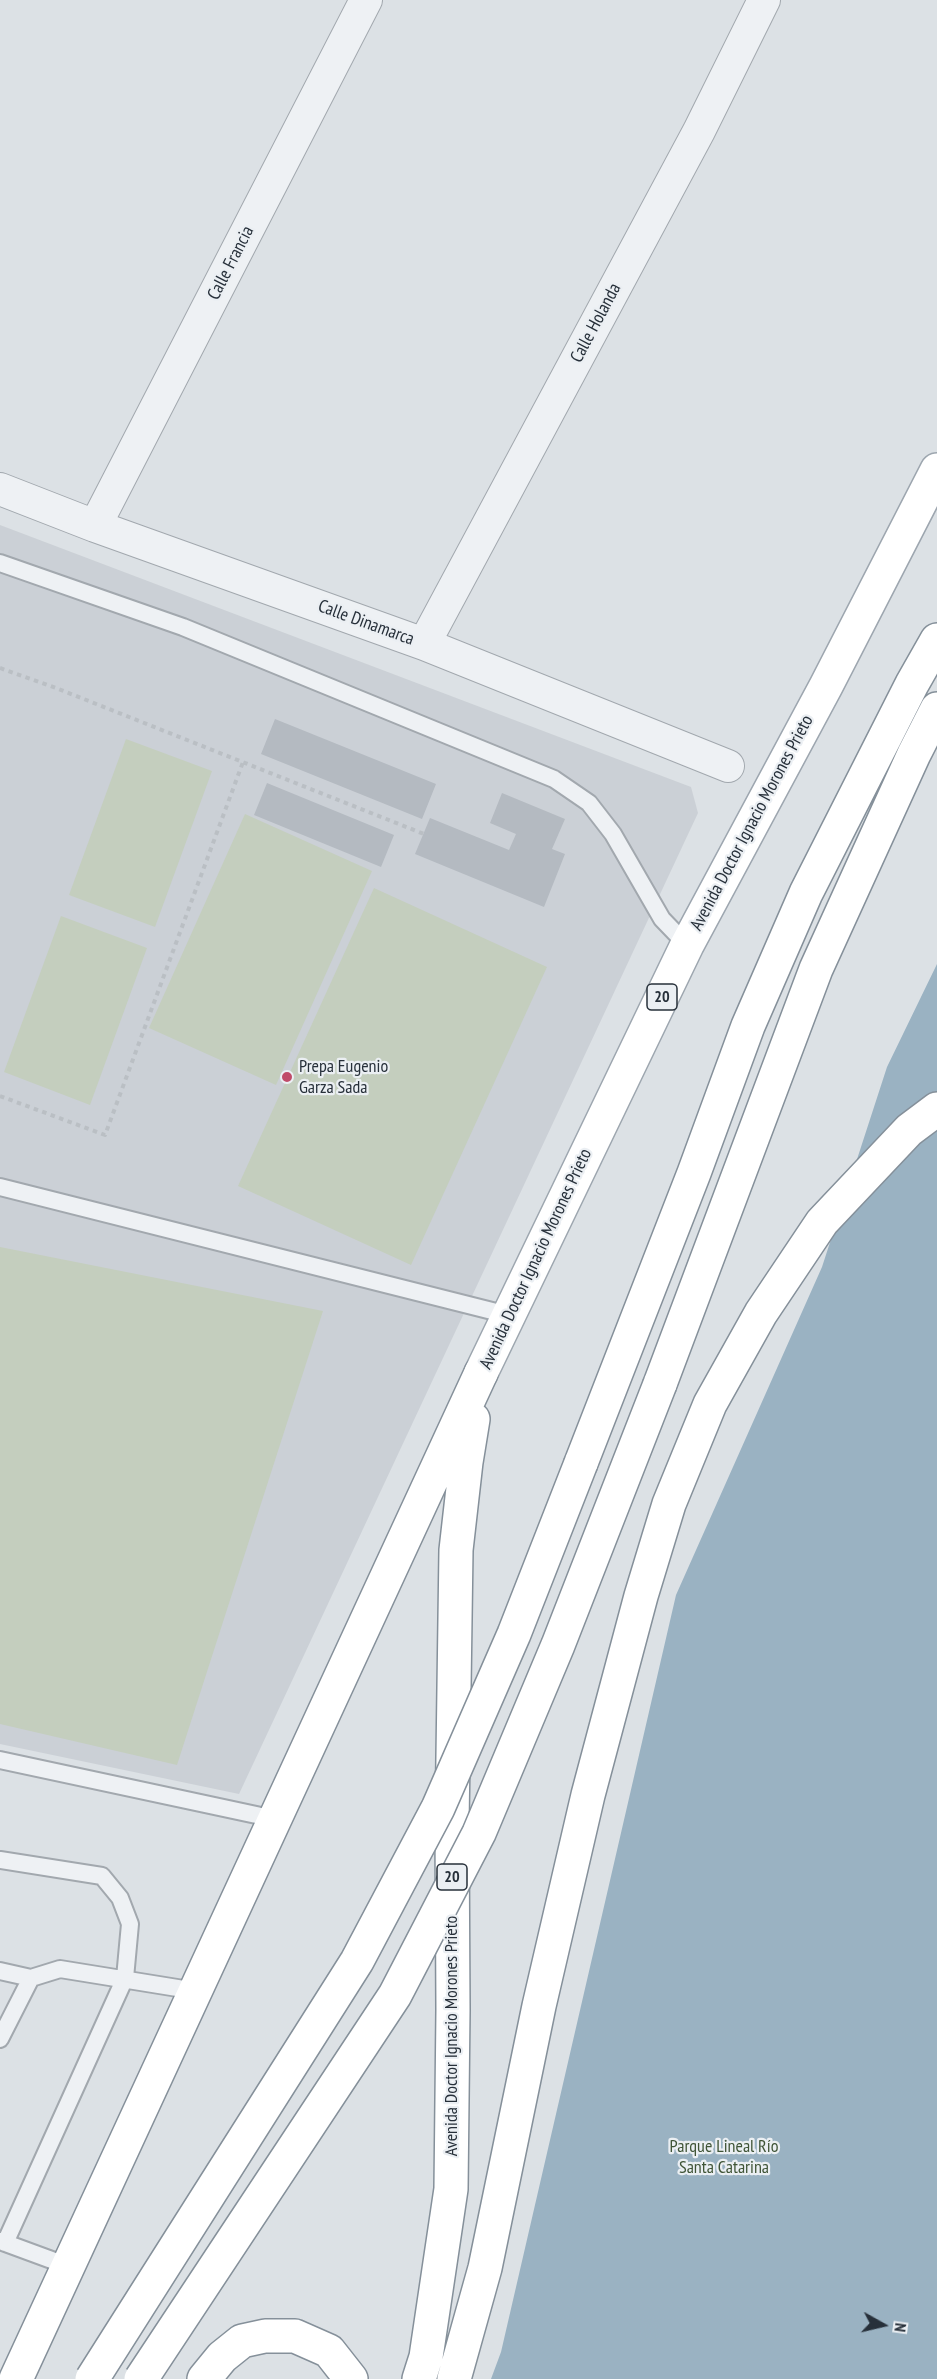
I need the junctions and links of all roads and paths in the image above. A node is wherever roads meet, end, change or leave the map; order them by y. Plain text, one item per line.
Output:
1 (366, 0) edge
2 (764, 0) edge
3 (937, 470) edge
4 (0, 489) edge
5 (95, 526) junction
6 (0, 562) edge
7 (937, 640) edge
8 (424, 644) junction
9 (0, 668) edge
10 (937, 709) edge
11 (243, 762) junction
12 (728, 766) dead end
13 (423, 834) dead end
14 (687, 945) junction
15 (0, 1096) edge
16 (937, 1109) edge
17 (0, 1187) edge
18 (508, 1315) junction
19 (481, 1373) junction
20 (0, 1760) edge
21 (275, 1819) junction
22 (0, 1860) edge
23 (0, 1971) edge
24 (31, 1978) junction
25 (124, 1978) junction
26 (196, 1991) junction
27 (0, 2039) edge
28 (3, 2242) edge
29 (68, 2266) junction
30 (16, 2379) edge
31 (92, 2379) edge
32 (141, 2379) edge
33 (204, 2379) edge
34 (351, 2379) edge
35 (420, 2379) edge
36 (454, 2379) edge

1 - 5 street, Calle Francia
2 - 8 street, Calle Holanda
3 - 14 main road, Avenida Doctor Ignacio Morones Prieto / 20
4 - 5 street, Calle Dinamarca
5 - 8 street, Calle Dinamarca
6 - 14 lane
7 - 31 main road, bridge
8 - 12 street, Calle Dinamarca
9 - 11 path
10 - 32 main road, bridge
11 - 13 path
11 - 15 path
14 - 18 main road, Avenida Doctor Ignacio Morones Prieto / 20
16 - 36 main road
17 - 18 lane
18 - 19 main road, Avenida Doctor Ignacio Morones Prieto / 20
19 - 21 main road
19 - 35 main road, Avenida Doctor Ignacio Morones Prieto / 20
20 - 21 lane
21 - 26 main road
22 - 25 lane
23 - 24 lane
24 - 25 lane
24 - 27 lane
25 - 26 lane
25 - 28 lane
26 - 29 main road
28 - 29 lane
29 - 30 main road
33 - 34 main road

